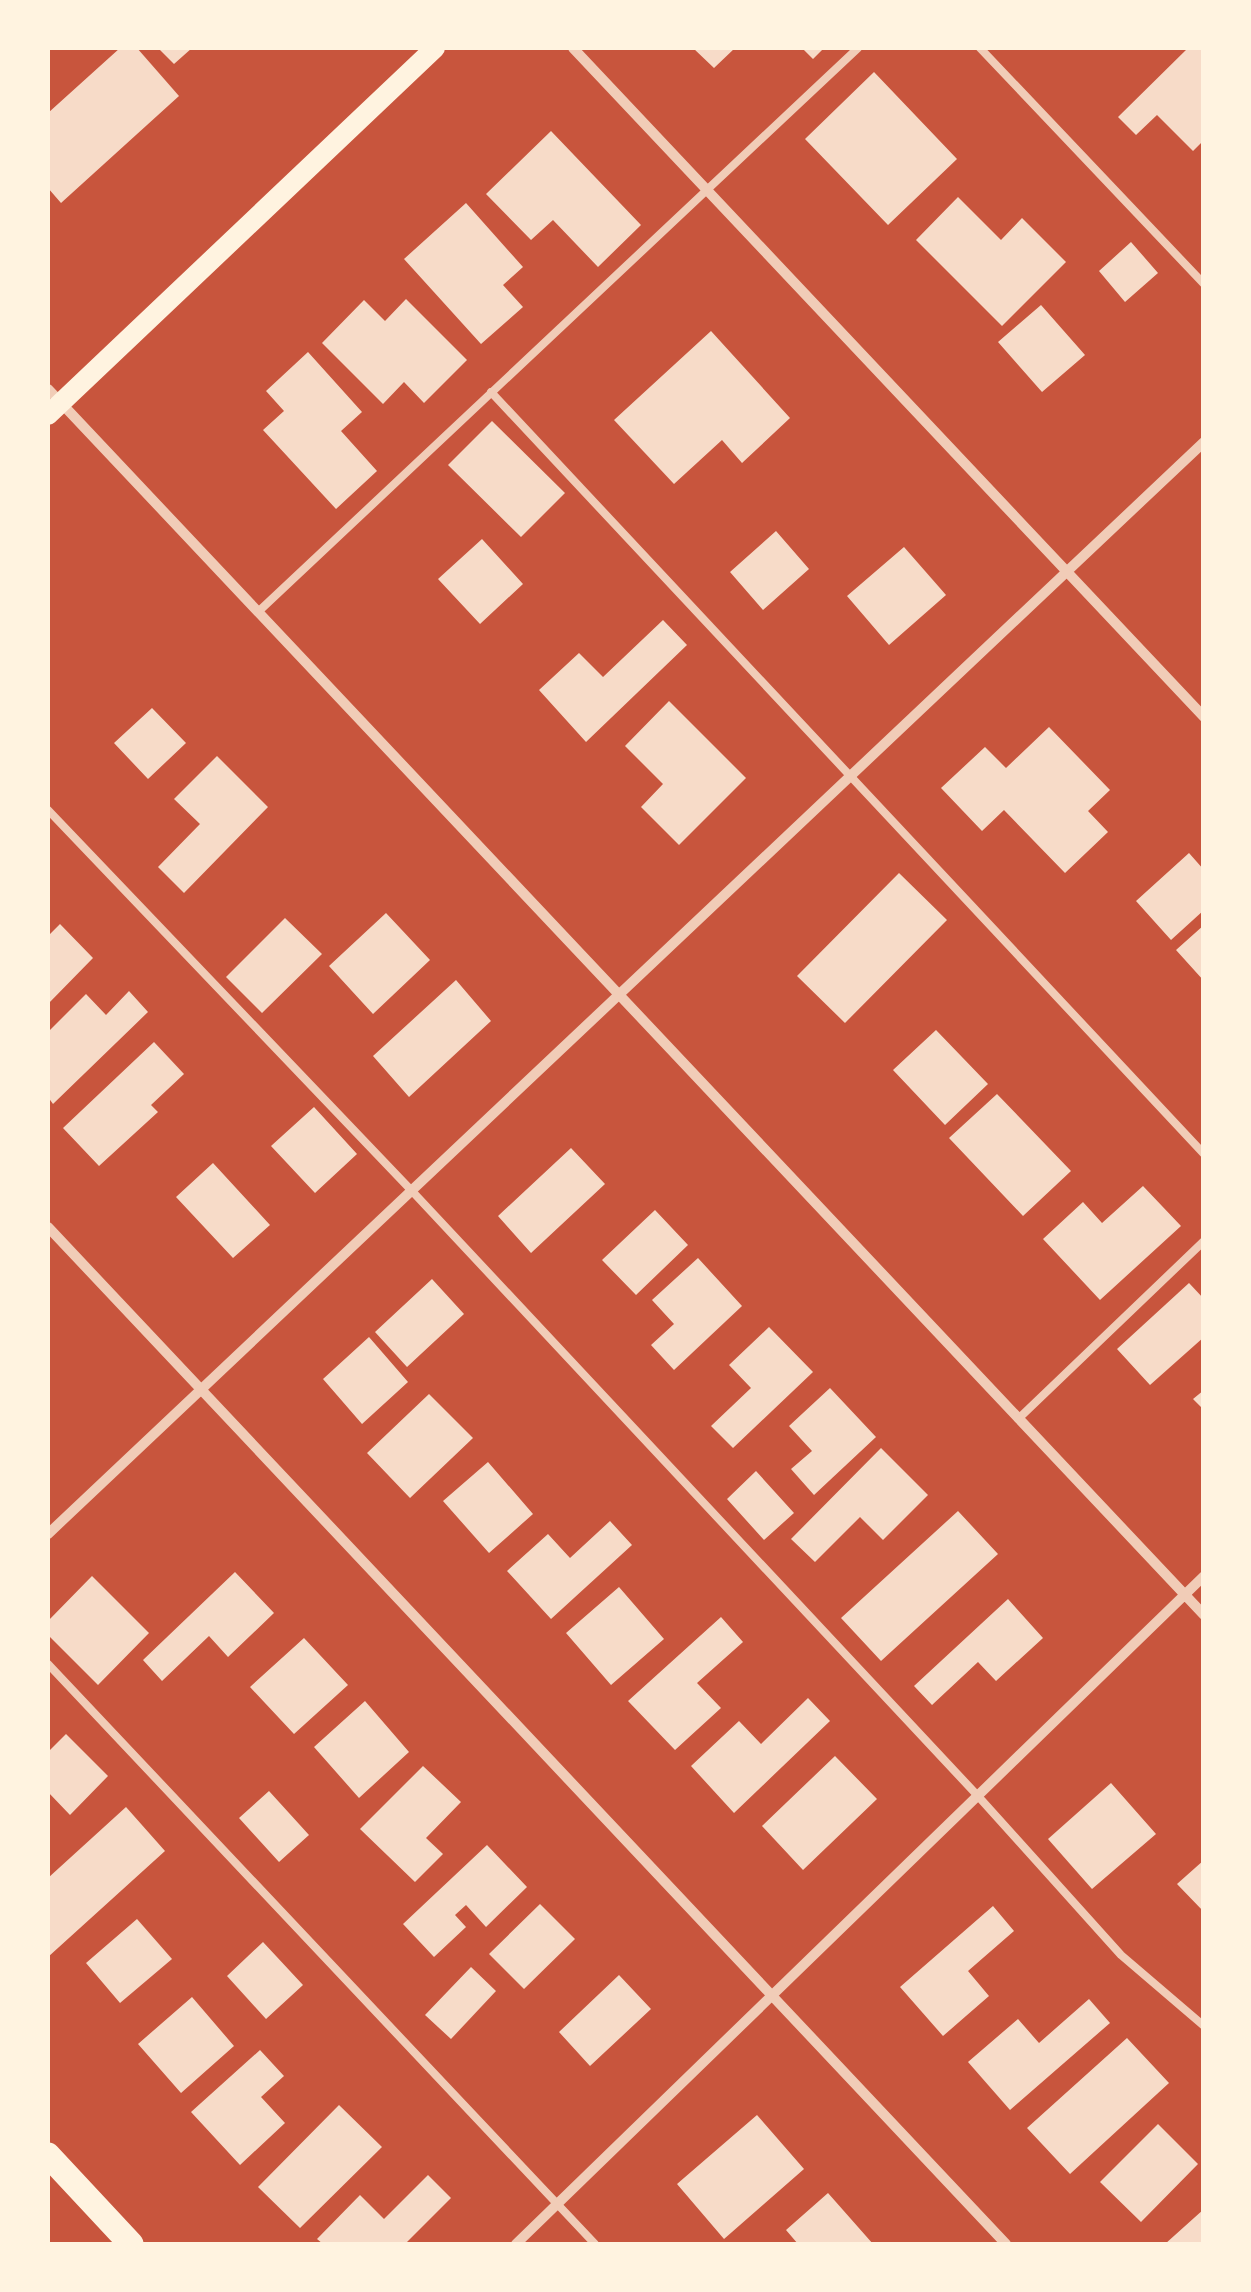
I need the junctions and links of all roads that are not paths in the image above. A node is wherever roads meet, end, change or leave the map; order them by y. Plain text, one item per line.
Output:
1 (435, 48) edge
2 (573, 48) edge
3 (858, 48) edge
4 (980, 48) edge
5 (706, 190) junction
6 (1204, 284) edge
7 (491, 392) junction
8 (52, 402) edge
9 (1204, 442) edge
10 (1066, 572) junction
11 (258, 612) junction
12 (1204, 718) edge
13 (850, 775) junction
14 (48, 810) edge
15 (618, 994) junction
16 (1204, 1154) edge
17 (411, 1190) junction
18 (48, 1227) edge
19 (1204, 1241) edge
20 (199, 1390) junction
21 (1018, 1418) junction
22 (48, 1534) edge
23 (1204, 1576) edge
24 (1184, 1594) junction
25 (1204, 1615) edge
26 (48, 1664) edge
27 (978, 1795) junction
28 (772, 1995) junction
29 (1204, 2026) edge
30 (48, 2155) edge
31 (558, 2205) junction
32 (131, 2244) edge
33 (516, 2244) edge
34 (595, 2244) edge
35 (1006, 2244) edge

1 - 8 main road
2 - 5 street
3 - 5 lane
4 - 6 lane
5 - 7 lane
5 - 10 street
7 - 11 lane
7 - 13 lane
8 - 11 street
9 - 10 street
10 - 12 street
10 - 13 street
11 - 15 street
13 - 15 street
13 - 16 lane
14 - 17 lane
15 - 17 street
15 - 21 street
17 - 20 street
17 - 27 lane
18 - 20 street
19 - 21 lane
20 - 22 street
20 - 28 street
21 - 24 street
23 - 24 street
24 - 25 street
24 - 27 street
26 - 31 lane
27 - 28 street
27 - 29 lane
28 - 31 street
28 - 35 street
30 - 32 main road
31 - 33 street
31 - 34 lane

